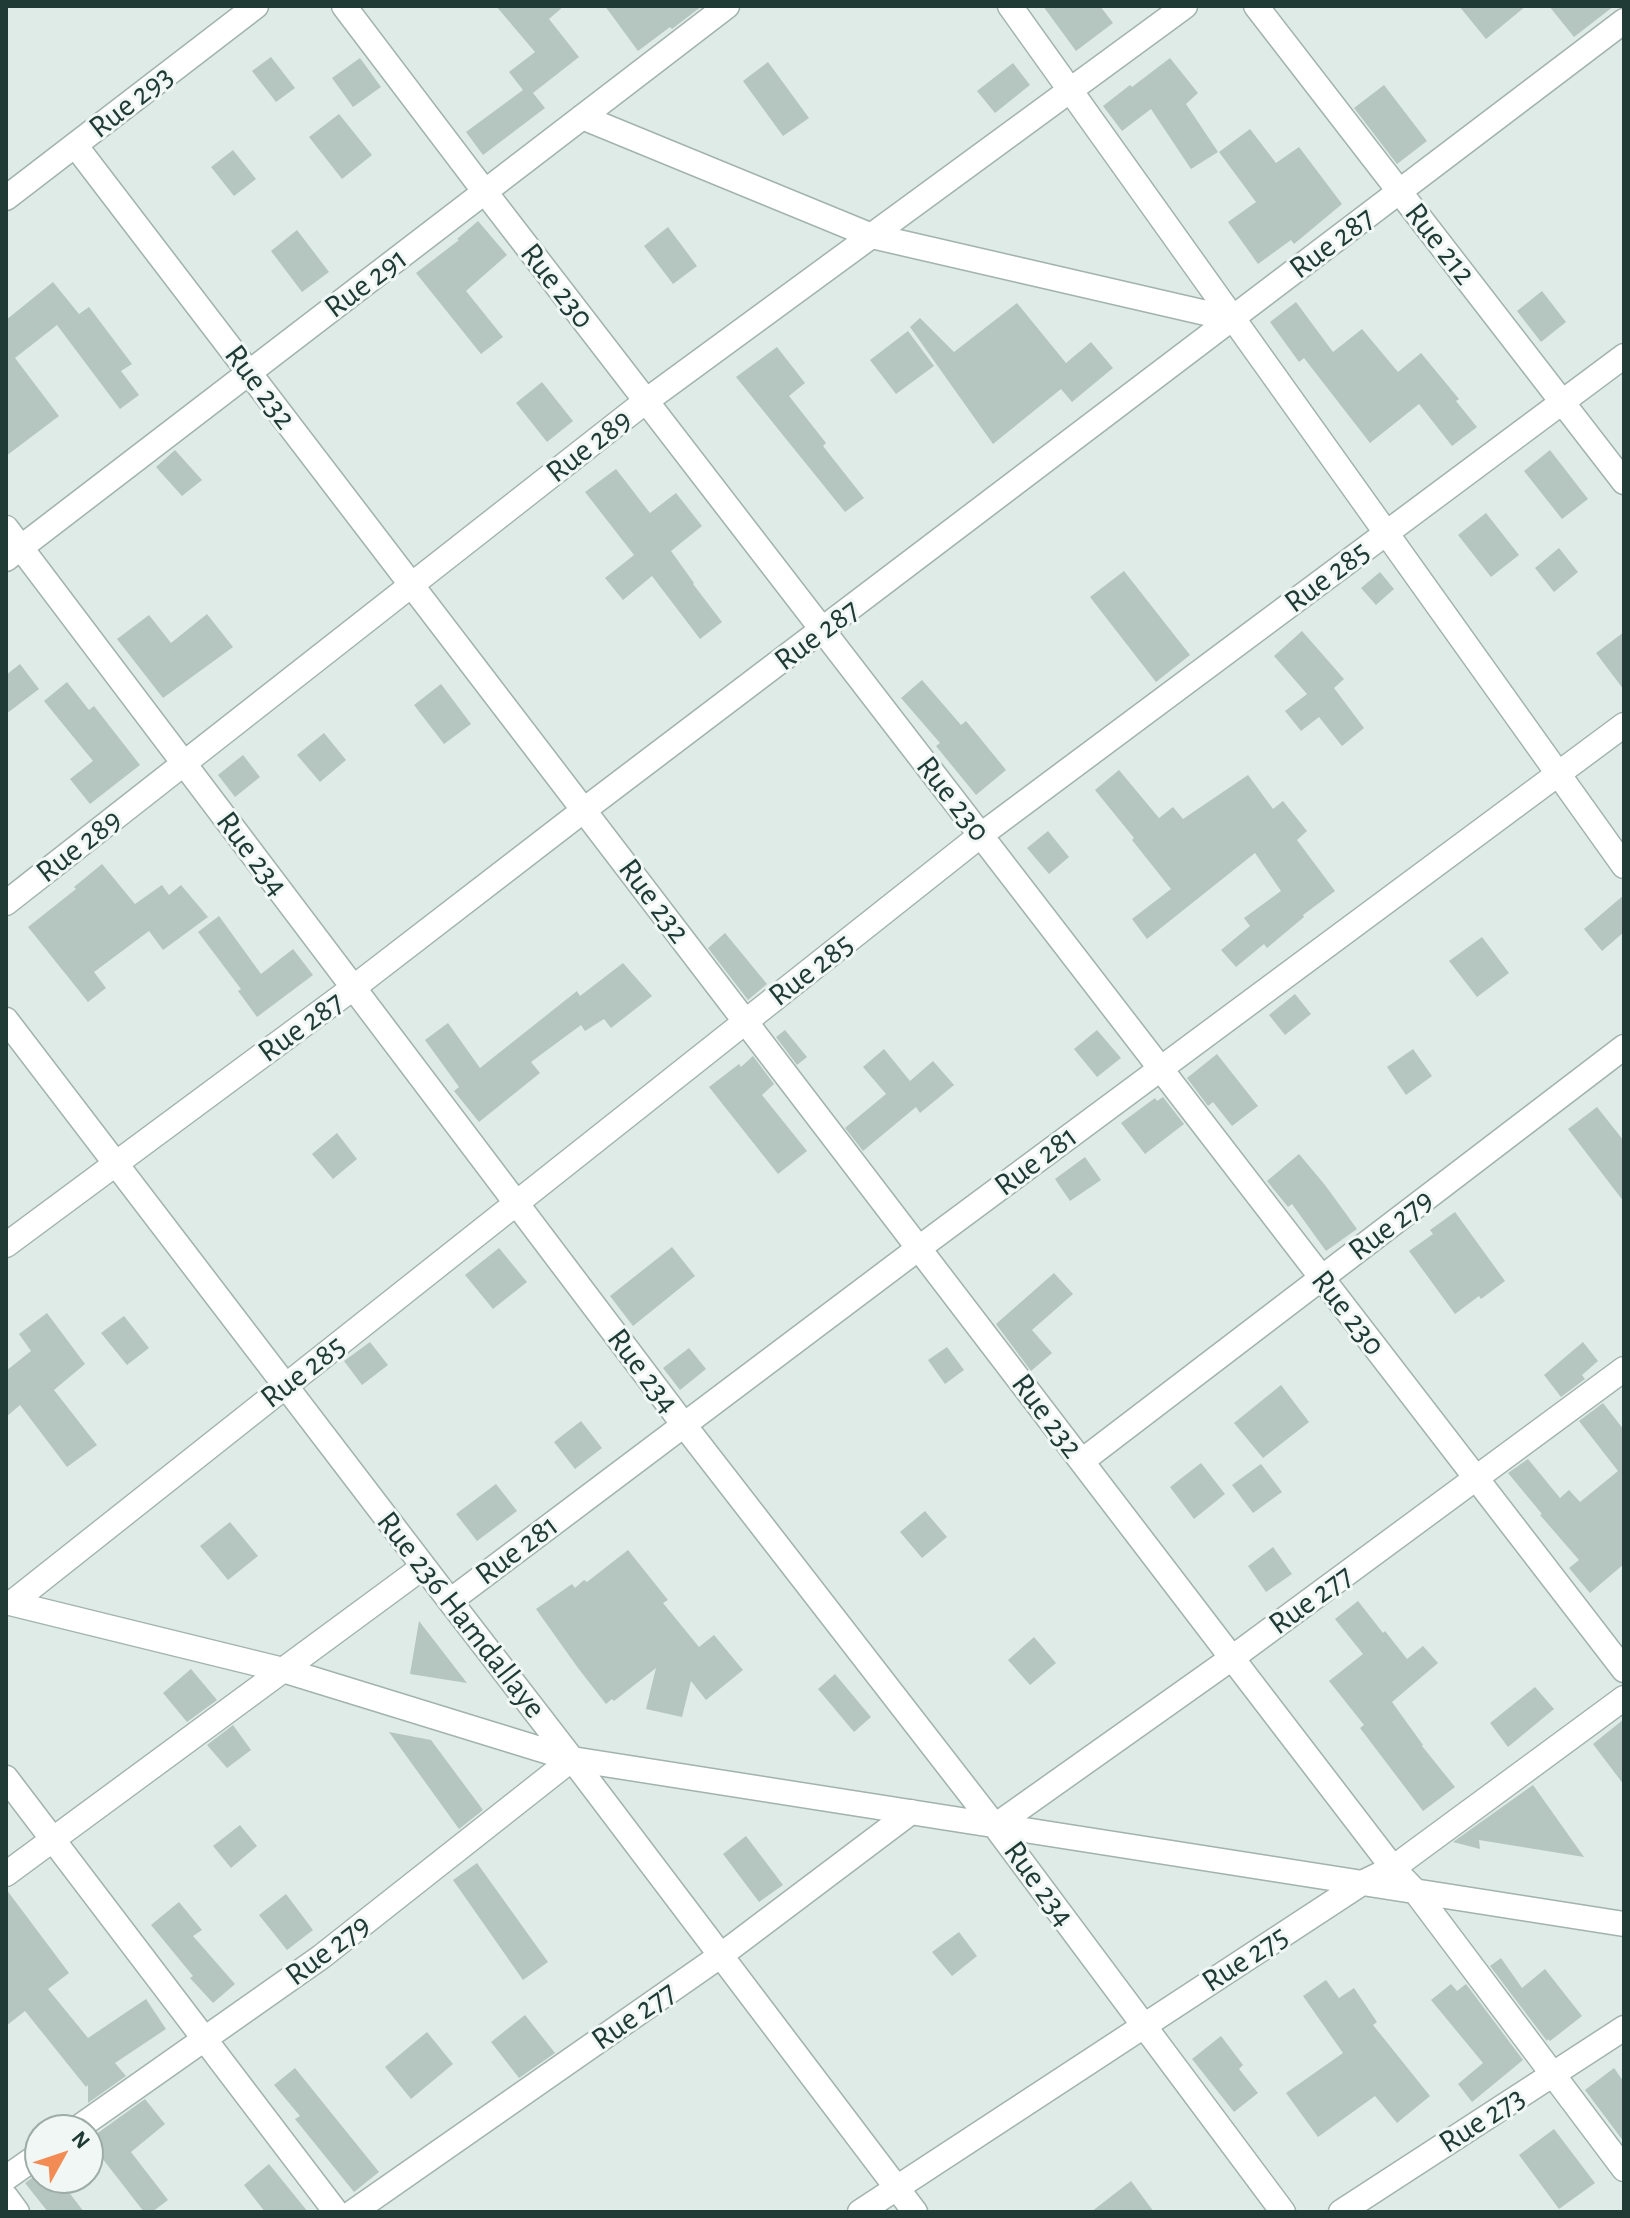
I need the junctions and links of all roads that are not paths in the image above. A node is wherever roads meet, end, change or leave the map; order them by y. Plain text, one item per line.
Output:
1 (256, 6) edge
2 (344, 6) edge
3 (727, 6) edge
4 (1010, 6) edge
5 (1185, 6) edge
6 (1256, 6) edge
7 (1624, 21) edge
8 (1070, 91) junction
9 (582, 117) junction
10 (75, 145) junction
11 (1400, 191) junction
12 (485, 192) junction
13 (6, 198) edge
14 (872, 236) junction
15 (1232, 319) junction
16 (1624, 356) edge
17 (249, 372) junction
18 (646, 401) junction
19 (1562, 402) junction
20 (1624, 482) edge
21 (6, 528) edge
22 (1386, 533) junction
23 (14, 554) edge
24 (411, 585) junction
25 (823, 630) junction
26 (1624, 725) edge
27 (184, 763) junction
28 (1559, 775) junction
29 (584, 810) junction
30 (981, 835) junction
31 (1624, 866) edge
32 (6, 903) edge
33 (353, 988) junction
34 (6, 1020) edge
35 (745, 1022) junction
36 (1624, 1047) edge
37 (1160, 1069) junction
38 (115, 1163) junction
39 (516, 1203) junction
40 (6, 1245) edge
41 (919, 1248) junction
42 (1321, 1278) junction
43 (1624, 1369) edge
44 (286, 1386) junction
45 (684, 1425) junction
46 (1082, 1461) junction
47 (1476, 1478) junction
48 (423, 1567) junction
49 (450, 1601) junction
50 (9, 1602) edge
51 (1232, 1658) junction
52 (283, 1670) junction
53 (1624, 1670) edge
54 (1624, 1698) edge
55 (572, 1759) junction
56 (6, 1778) edge
57 (911, 1812) junction
58 (995, 1826) junction
59 (52, 1840) junction
60 (1393, 1868) junction
61 (6, 1874) edge
62 (1362, 1883) junction
63 (1415, 1891) junction
64 (1624, 1924) edge
65 (720, 1956) junction
66 (1143, 2026) junction
67 (1624, 2028) edge
68 (204, 2039) junction
69 (1552, 2075) junction
70 (98, 2114) edge
71 (24, 2165) edge
72 (1624, 2169) edge
73 (6, 2178) edge
74 (897, 2188) junction
75 (6, 2197) edge
76 (17, 2212) edge
77 (336, 2212) edge
78 (353, 2212) edge
79 (860, 2212) edge
80 (915, 2212) edge
81 (1283, 2212) edge
82 (1341, 2212) edge

1 - 10 street, Rue 293
2 - 12 street, Rue 230
3 - 9 street, Rue 291
4 - 8 street
5 - 8 street, Rue 289
6 - 11 street, Rue 212
7 - 11 street, Rue 287
8 - 14 street, Rue 289
8 - 15 street
9 - 12 street, Rue 291
9 - 14 street
10 - 13 street, Rue 293
10 - 17 street, Rue 232
11 - 15 street, Rue 287
11 - 19 street, Rue 212
12 - 17 street, Rue 291
12 - 18 street, Rue 230
14 - 15 street
14 - 18 street, Rue 289
15 - 22 street
15 - 25 street, Rue 287
16 - 19 street, Rue 285
17 - 23 street, Rue 291
17 - 24 street, Rue 232
18 - 24 street, Rue 289
18 - 25 street, Rue 230
19 - 20 street, Rue 212
19 - 22 street, Rue 285
21 - 23 street, Rue 234
22 - 28 street
22 - 30 street, Rue 285
23 - 27 street, Rue 234
24 - 27 street, Rue 289
24 - 29 street, Rue 232
25 - 29 street, Rue 287
25 - 30 street, Rue 230
26 - 28 street, Rue 281
27 - 32 street, Rue 289
27 - 33 street, Rue 234
28 - 31 street
28 - 37 street, Rue 281
29 - 33 street, Rue 287
29 - 35 street, Rue 232
30 - 35 street, Rue 285
30 - 37 street, Rue 230
33 - 38 street, Rue 287
33 - 39 street, Rue 234
34 - 38 street, Rue 236 Hamdallaye
35 - 39 street, Rue 285
35 - 41 street, Rue 232
36 - 42 street, Rue 279
37 - 41 street, Rue 281
37 - 42 street, Rue 230
38 - 40 street, Rue 287
38 - 44 street, Rue 236 Hamdallaye
39 - 44 street, Rue 285
39 - 45 street, Rue 234
41 - 45 street, Rue 281
41 - 46 street, Rue 232
42 - 46 street, Rue 279
42 - 47 street, Rue 230
43 - 47 street, Rue 277
44 - 48 street, Rue 236 Hamdallaye
44 - 50 street, Rue 285
45 - 49 street, Rue 281
45 - 58 street, Rue 234
46 - 51 street, Rue 232
47 - 51 street, Rue 277
47 - 53 street, Rue 230
48 - 49 street, Rue 236 Hamdallaye
48 - 52 street, Rue 281
49 - 55 street, Rue 236 Hamdallaye
50 - 52 street
51 - 58 street, Rue 277
51 - 60 street, Rue 232
52 - 55 street
52 - 59 street, Rue 281
54 - 60 street, Rue 275
55 - 57 street
55 - 65 street, Rue 236 Hamdallaye
55 - 68 street, Rue 279
56 - 59 street
57 - 58 street
57 - 65 street, Rue 277
58 - 62 street
58 - 66 street, Rue 234
59 - 61 street, Rue 281
59 - 68 street
60 - 62 street, Rue 275
60 - 63 street, Rue 232
62 - 63 street
62 - 66 street, Rue 275
63 - 64 street
63 - 69 street, Rue 232
65 - 74 street, Rue 236 Hamdallaye
65 - 78 street, Rue 277
66 - 74 street, Rue 275
66 - 81 street, Rue 234
67 - 69 street, Rue 273
68 - 70 street, Rue 279
68 - 77 street
69 - 72 street, Rue 232
69 - 82 street, Rue 273
71 - 73 street
74 - 79 street, Rue 275
74 - 80 street, Rue 236 Hamdallaye
75 - 76 street

